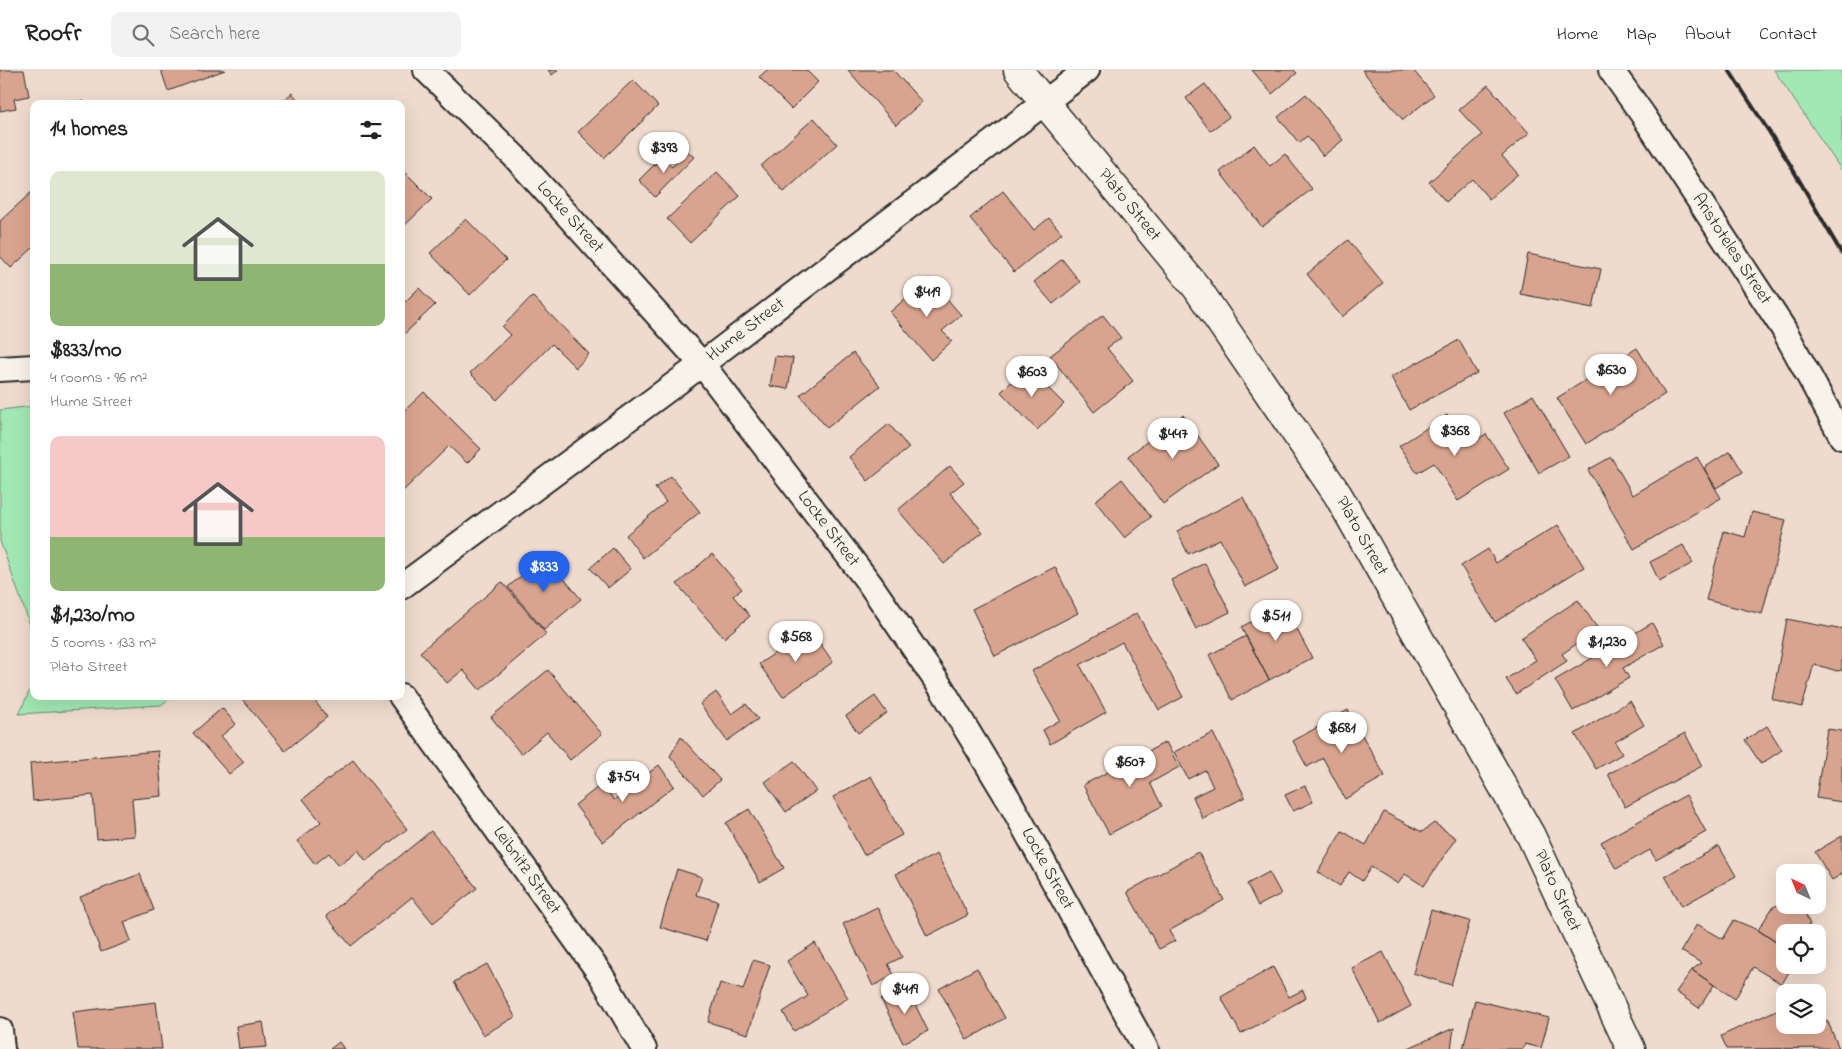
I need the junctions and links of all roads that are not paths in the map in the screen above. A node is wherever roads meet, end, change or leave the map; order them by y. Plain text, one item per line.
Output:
1 (426, 70) edge
2 (1018, 70) edge
3 (1087, 70) edge
4 (1611, 70) edge
5 (1045, 103) junction
6 (702, 364) junction
7 (30, 367) edge
8 (0, 369) edge
9 (1842, 437) edge
10 (405, 584) edge
11 (404, 700) edge
12 (0, 1030) edge
13 (2, 1049) edge
14 (644, 1049) edge
15 (1146, 1049) edge
16 (1631, 1049) edge

1 - 6 street, Locke Street
2 - 5 street, Plato Street
3 - 5 street, Hume Street
4 - 9 street, Aristoteles Street
5 - 6 street, Hume Street
5 - 16 street, Plato Street
6 - 10 street, Hume Street
6 - 15 street, Locke Street
7 - 8 street
11 - 14 street, Leibnitz Street
12 - 13 street

